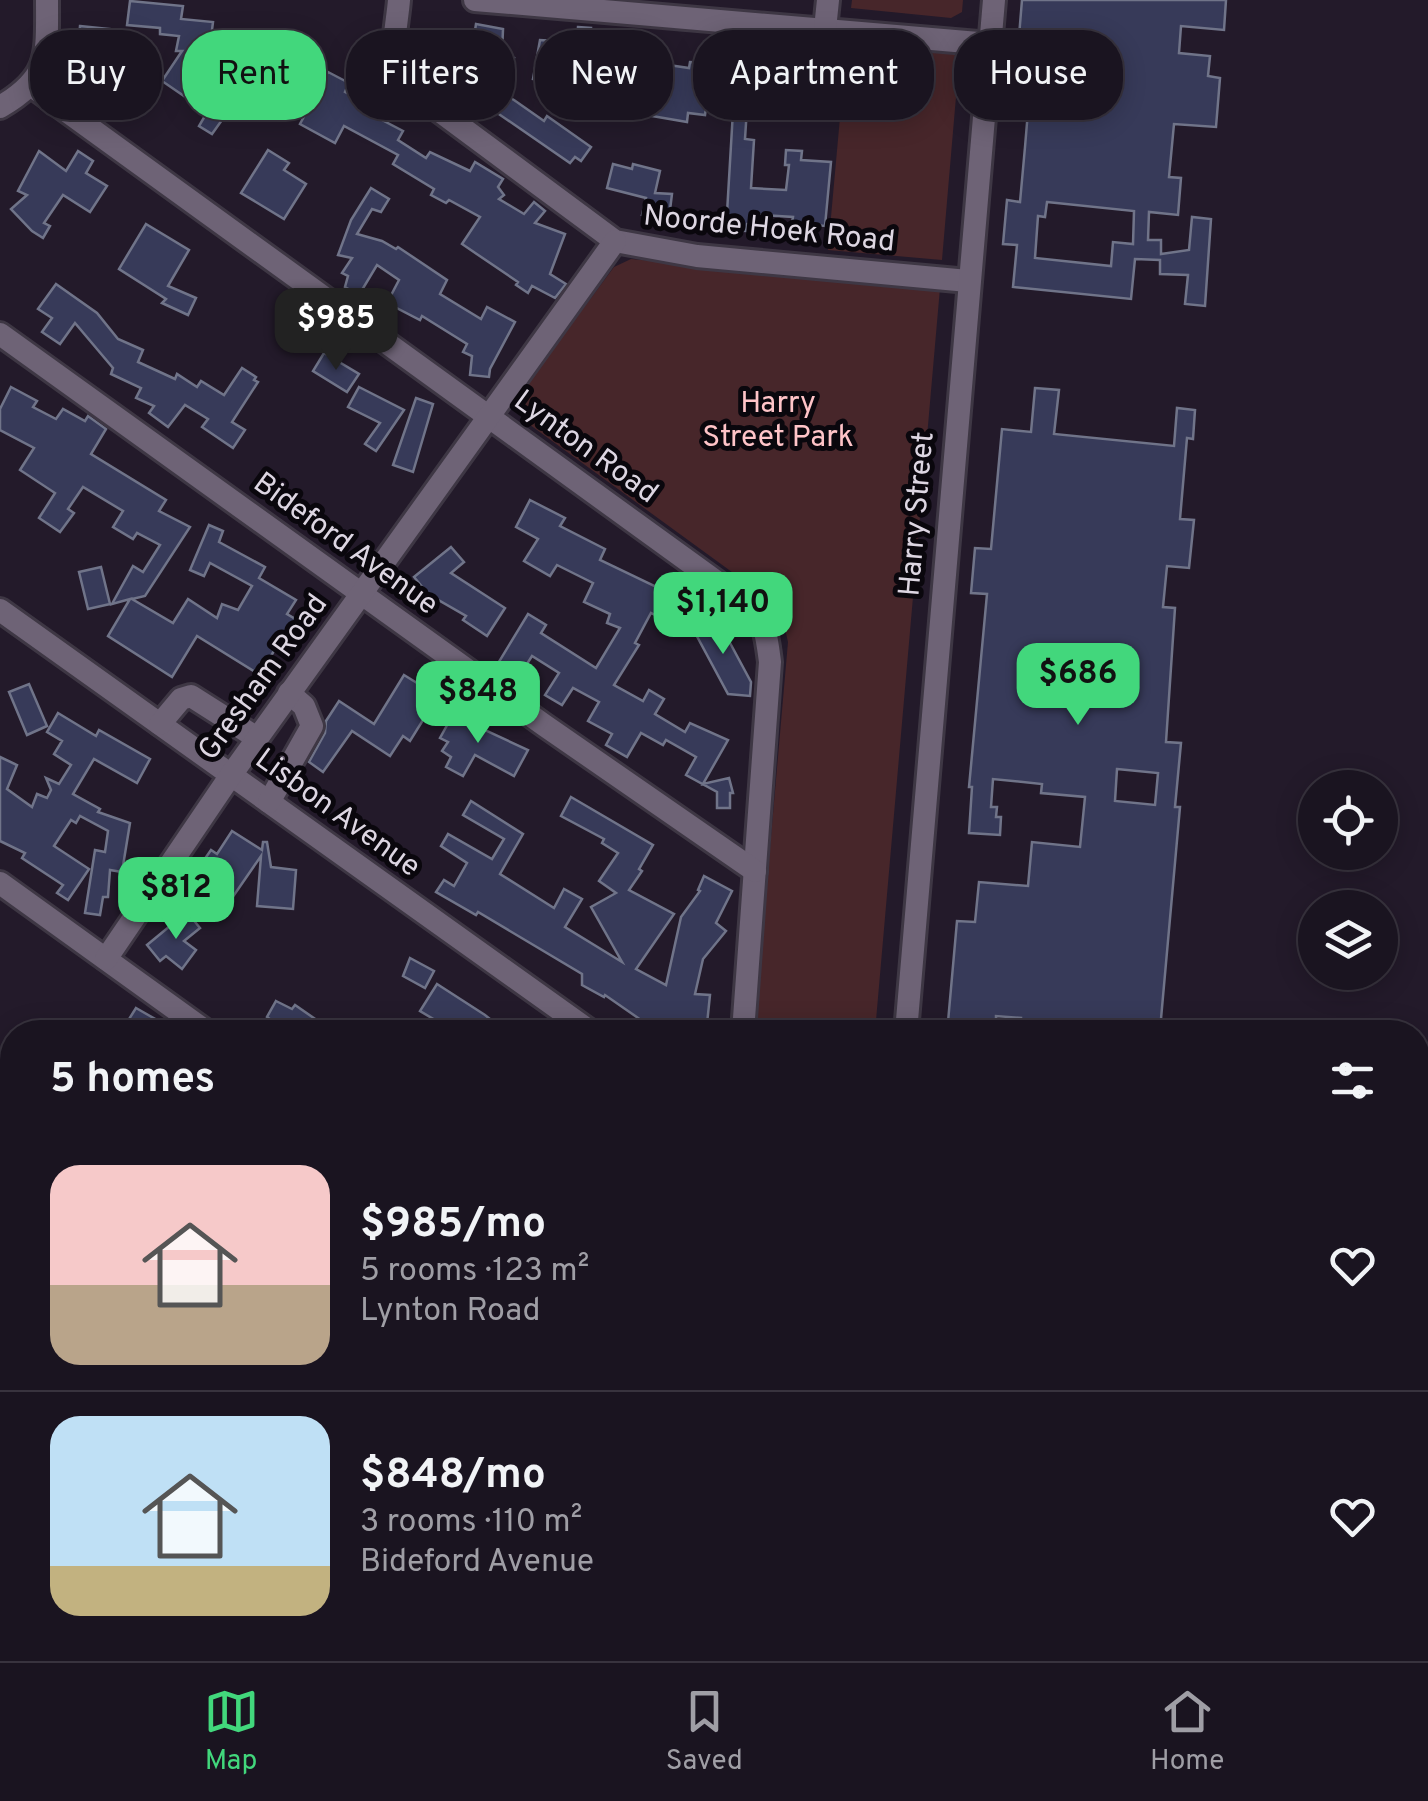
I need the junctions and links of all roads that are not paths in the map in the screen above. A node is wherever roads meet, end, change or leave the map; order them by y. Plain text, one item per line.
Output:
1 (47, 0) edge
2 (399, 0) edge
3 (475, 0) edge
4 (828, 0) edge
5 (994, 0) edge
6 (825, 29) junction
7 (46, 30) edge
8 (991, 30) edge
9 (954, 41) edge
10 (30, 87) edge
11 (0, 107) edge
12 (79, 120) edge
13 (983, 120) edge
14 (614, 241) junction
15 (968, 281) junction
16 (0, 334) edge
17 (490, 416) junction
18 (361, 594) junction
19 (0, 610) edge
20 (290, 693) junction
21 (160, 724) junction
22 (257, 738) junction
23 (230, 775) junction
24 (269, 802) junction
25 (755, 870) junction
26 (0, 882) edge
27 (106, 959) junction
28 (190, 1020) edge
29 (573, 1020) edge
30 (744, 1020) edge
31 (907, 1020) edge

1 - 7 street
2 - 14 street, Noorde Hoek Road
3 - 6 street
4 - 6 street
5 - 8 street, Harry Street
6 - 9 street
10 - 11 street
12 - 17 street, Lynton Road
13 - 15 street, Harry Street
14 - 15 street, Noorde Hoek Road
14 - 17 street, Gresham Road
15 - 31 street, Harry Street
16 - 18 street, Bideford Avenue
17 - 18 street, Gresham Road
17 - 25 street, Lynton Road
18 - 20 street, Gresham Road
18 - 25 street, Bideford Avenue
19 - 21 street, Lisbon Avenue
20 - 22 street, Gresham Road
20 - 24 street
21 - 22 street
21 - 23 street, Lisbon Avenue
22 - 23 street, Gresham Road
23 - 24 street, Lisbon Avenue
23 - 27 street, Gresham Road
24 - 29 street, Lisbon Avenue
25 - 30 street, Lynton Road
26 - 27 street
27 - 28 street

